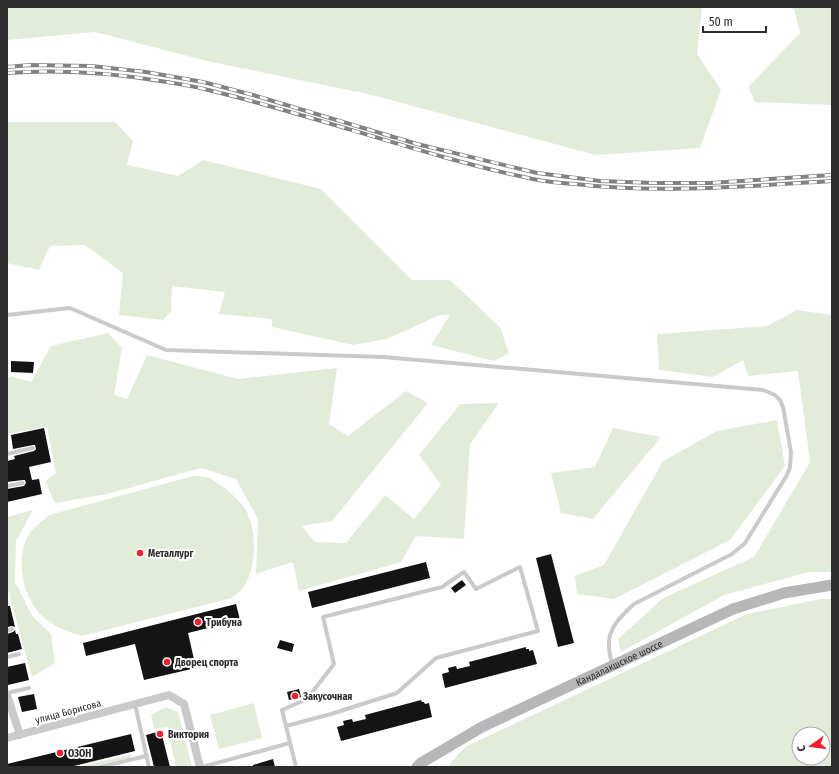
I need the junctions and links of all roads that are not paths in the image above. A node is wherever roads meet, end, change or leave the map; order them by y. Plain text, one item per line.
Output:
1 (7, 315) edge
2 (33, 448) dead end
3 (7, 454) edge
4 (23, 483) dead end
5 (7, 486) edge
6 (832, 585) edge
7 (12, 629) dead end
8 (7, 631) edge
9 (19, 654) dead end
10 (7, 657) edge
11 (612, 666) junction
12 (29, 688) dead end
13 (7, 694) edge
14 (135, 704) junction
15 (286, 726) junction
16 (20, 735) junction
17 (7, 738) edge
18 (290, 743) junction
19 (146, 756) junction
20 (420, 766) edge
21 (101, 767) edge
22 (149, 767) edge
23 (201, 767) edge
24 (296, 767) edge

1 - 11 lane
2 - 3 lane
4 - 5 lane
6 - 11 main road, Кандалакшское шоссе
7 - 8 lane
9 - 10 lane
11 - 20 main road, Кандалакшское шоссе
12 - 13 lane
13 - 16 street
14 - 16 street, улица Борисова
14 - 19 lane
14 - 23 street, улица Борисова
15 - 15 lane
15 - 18 lane
16 - 17 street, улица Борисова
18 - 23 lane
18 - 24 lane
19 - 21 lane
19 - 22 lane

